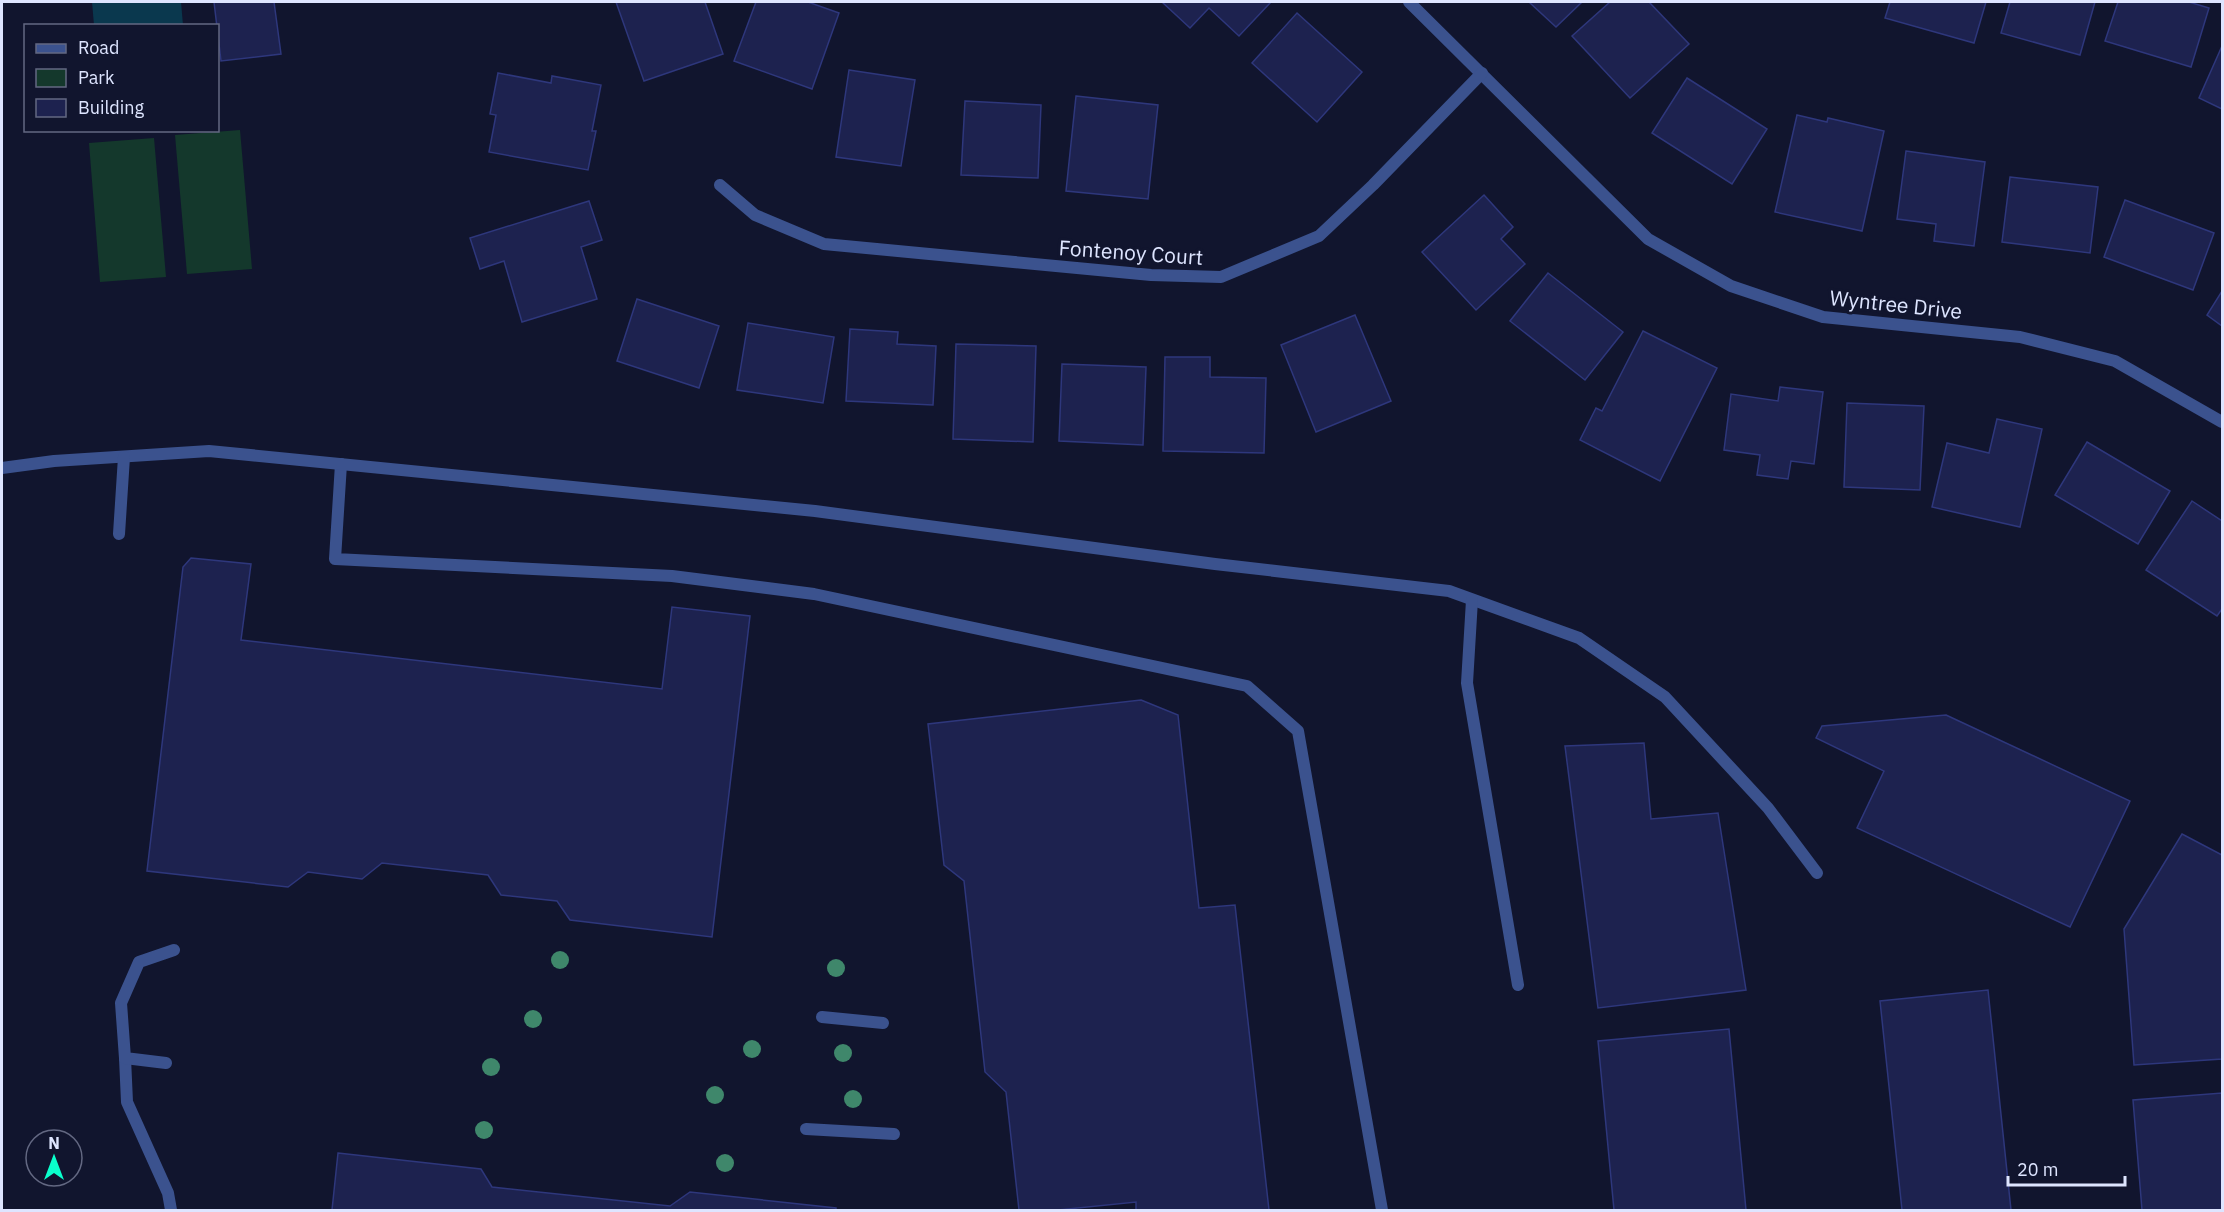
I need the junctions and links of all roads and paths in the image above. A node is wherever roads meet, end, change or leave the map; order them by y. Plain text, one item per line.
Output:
1 (1409, 2) edge
2 (1482, 73) junction
3 (720, 185) dead end
4 (2223, 422) edge
5 (124, 457) junction
6 (340, 464) junction
7 (2, 468) edge
8 (119, 534) dead end
9 (1472, 600) junction
10 (1818, 873) dead end
11 (174, 950) dead end
12 (1518, 985) dead end
13 (822, 1017) dead end
14 (883, 1023) dead end
15 (125, 1058) junction
16 (166, 1063) dead end
17 (806, 1129) dead end
18 (894, 1134) dead end
19 (171, 1210) edge
20 (1382, 1210) edge

1 - 2 street, Wyntree Drive
2 - 3 street, Fontenoy Court
2 - 4 street, Wyntree Drive
5 - 6 street
5 - 7 street
5 - 8 street
6 - 9 street
6 - 20 street
9 - 10 street
9 - 12 street
11 - 15 street
13 - 14 street
15 - 16 street
15 - 19 street
17 - 18 street

